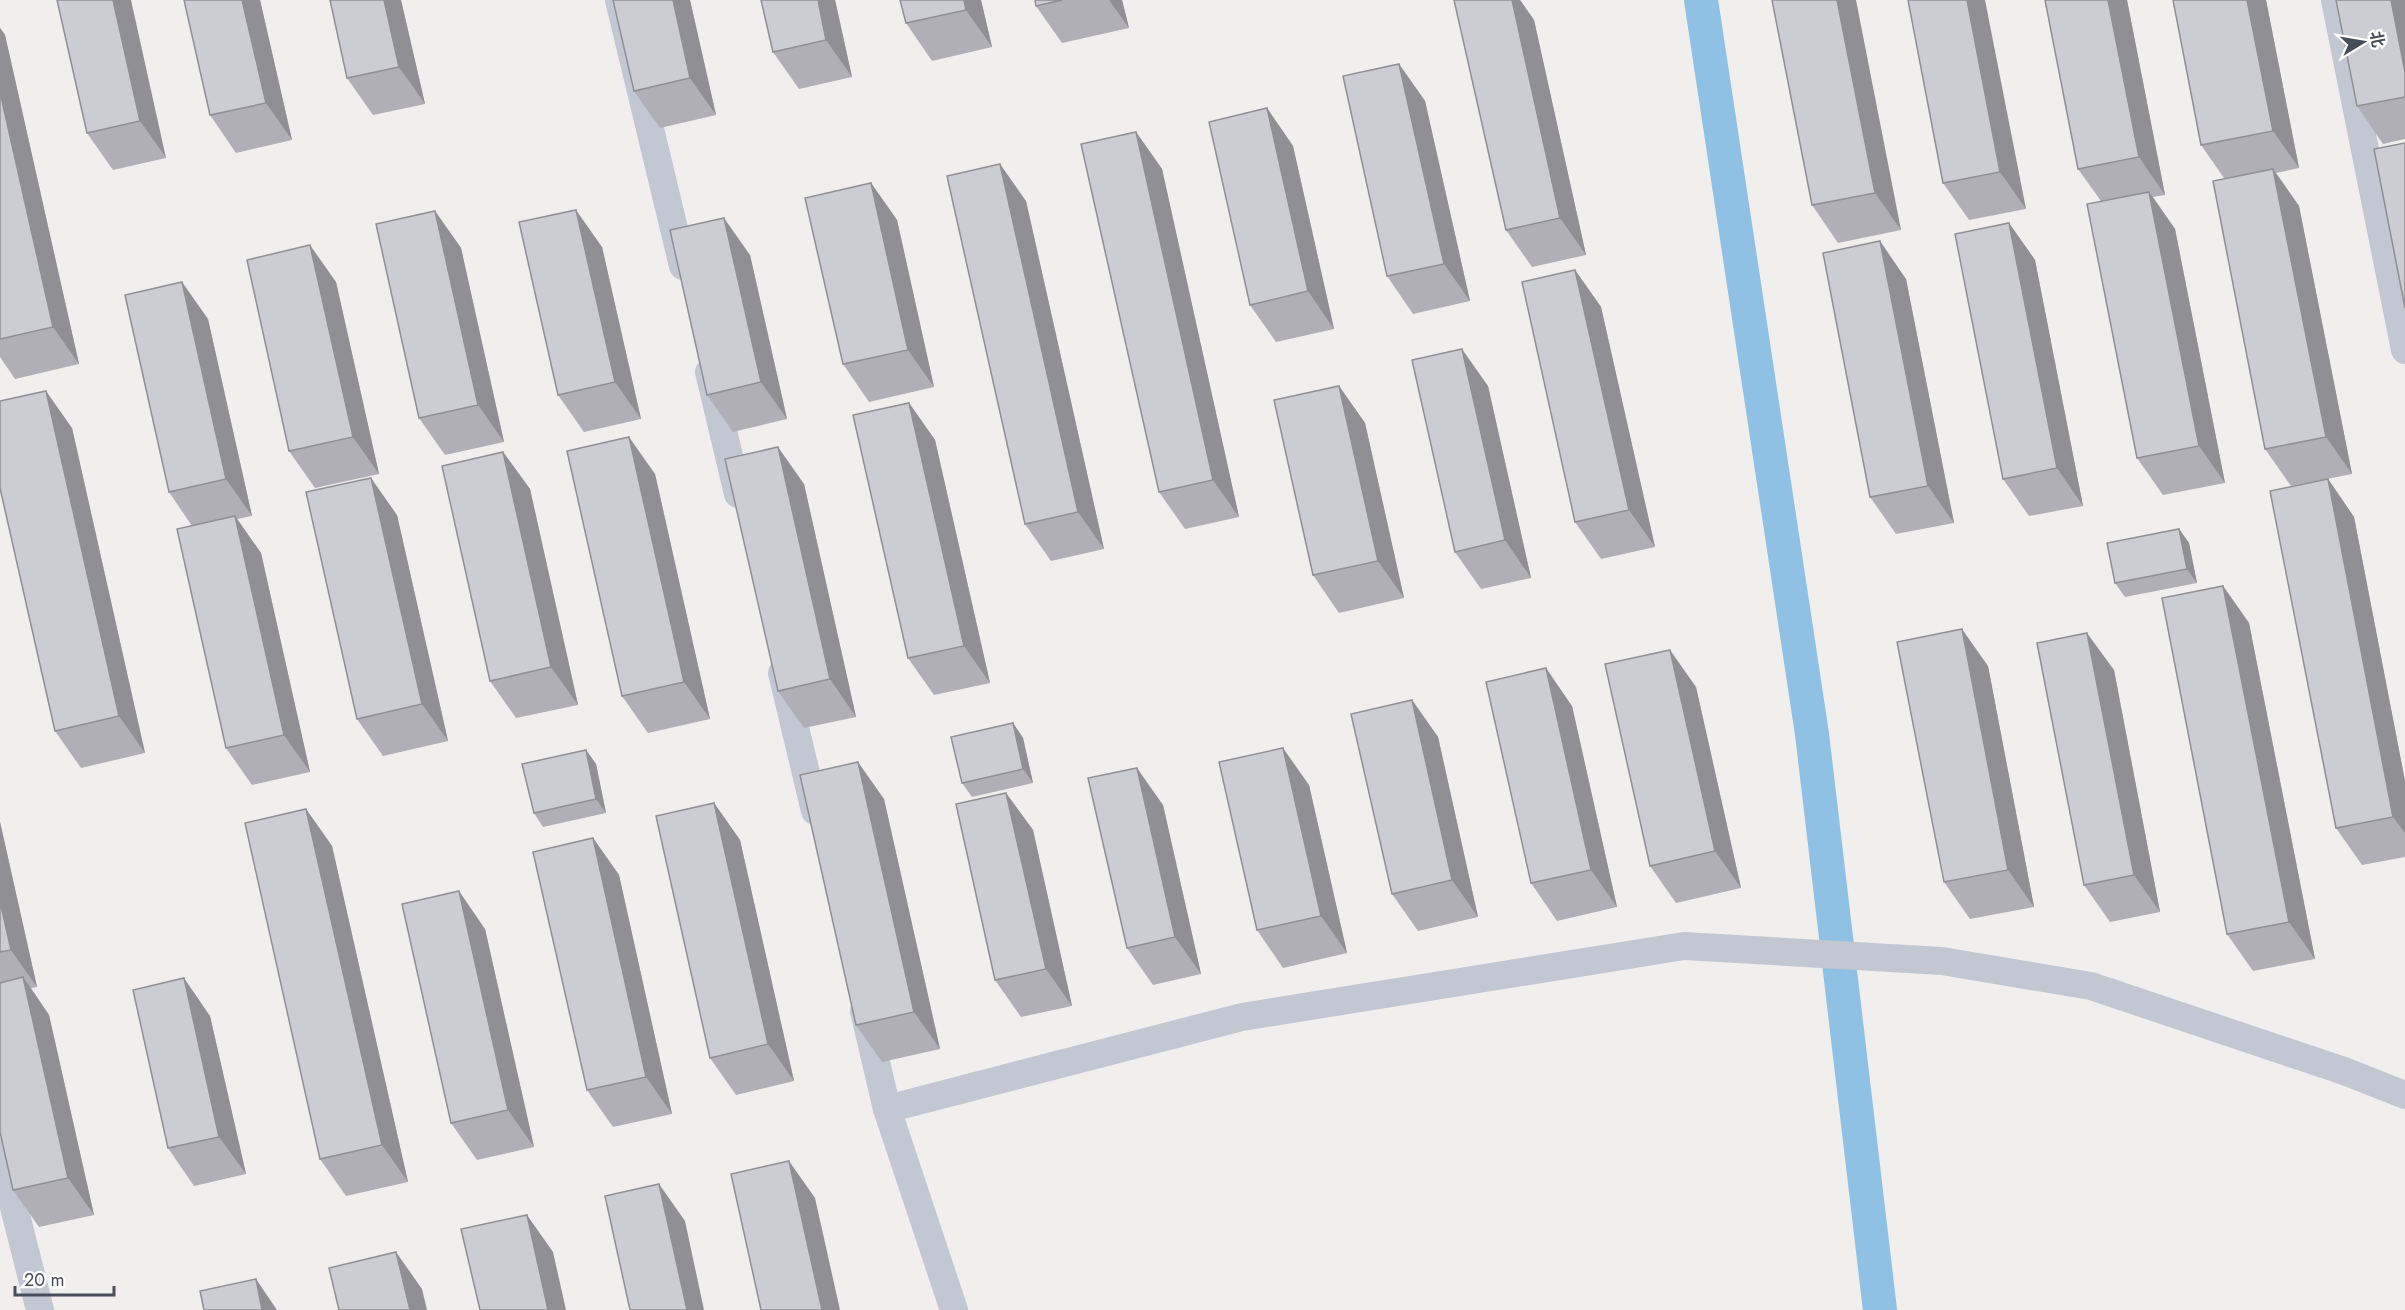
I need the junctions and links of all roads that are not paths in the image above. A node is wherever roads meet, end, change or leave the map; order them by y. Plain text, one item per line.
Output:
1 (619, 0) edge
2 (2336, 0) edge
3 (689, 289) edge
4 (703, 347) edge
5 (2405, 351) edge
6 (745, 520) edge
7 (776, 647) edge
8 (820, 832) edge
9 (857, 982) edge
10 (2405, 1095) edge
11 (887, 1109) junction
12 (0, 1152) edge
13 (40, 1310) edge
14 (954, 1310) edge

1 - 3 street
2 - 5 street
4 - 6 street
7 - 8 street
9 - 11 street
10 - 11 street
11 - 14 street
12 - 13 street

